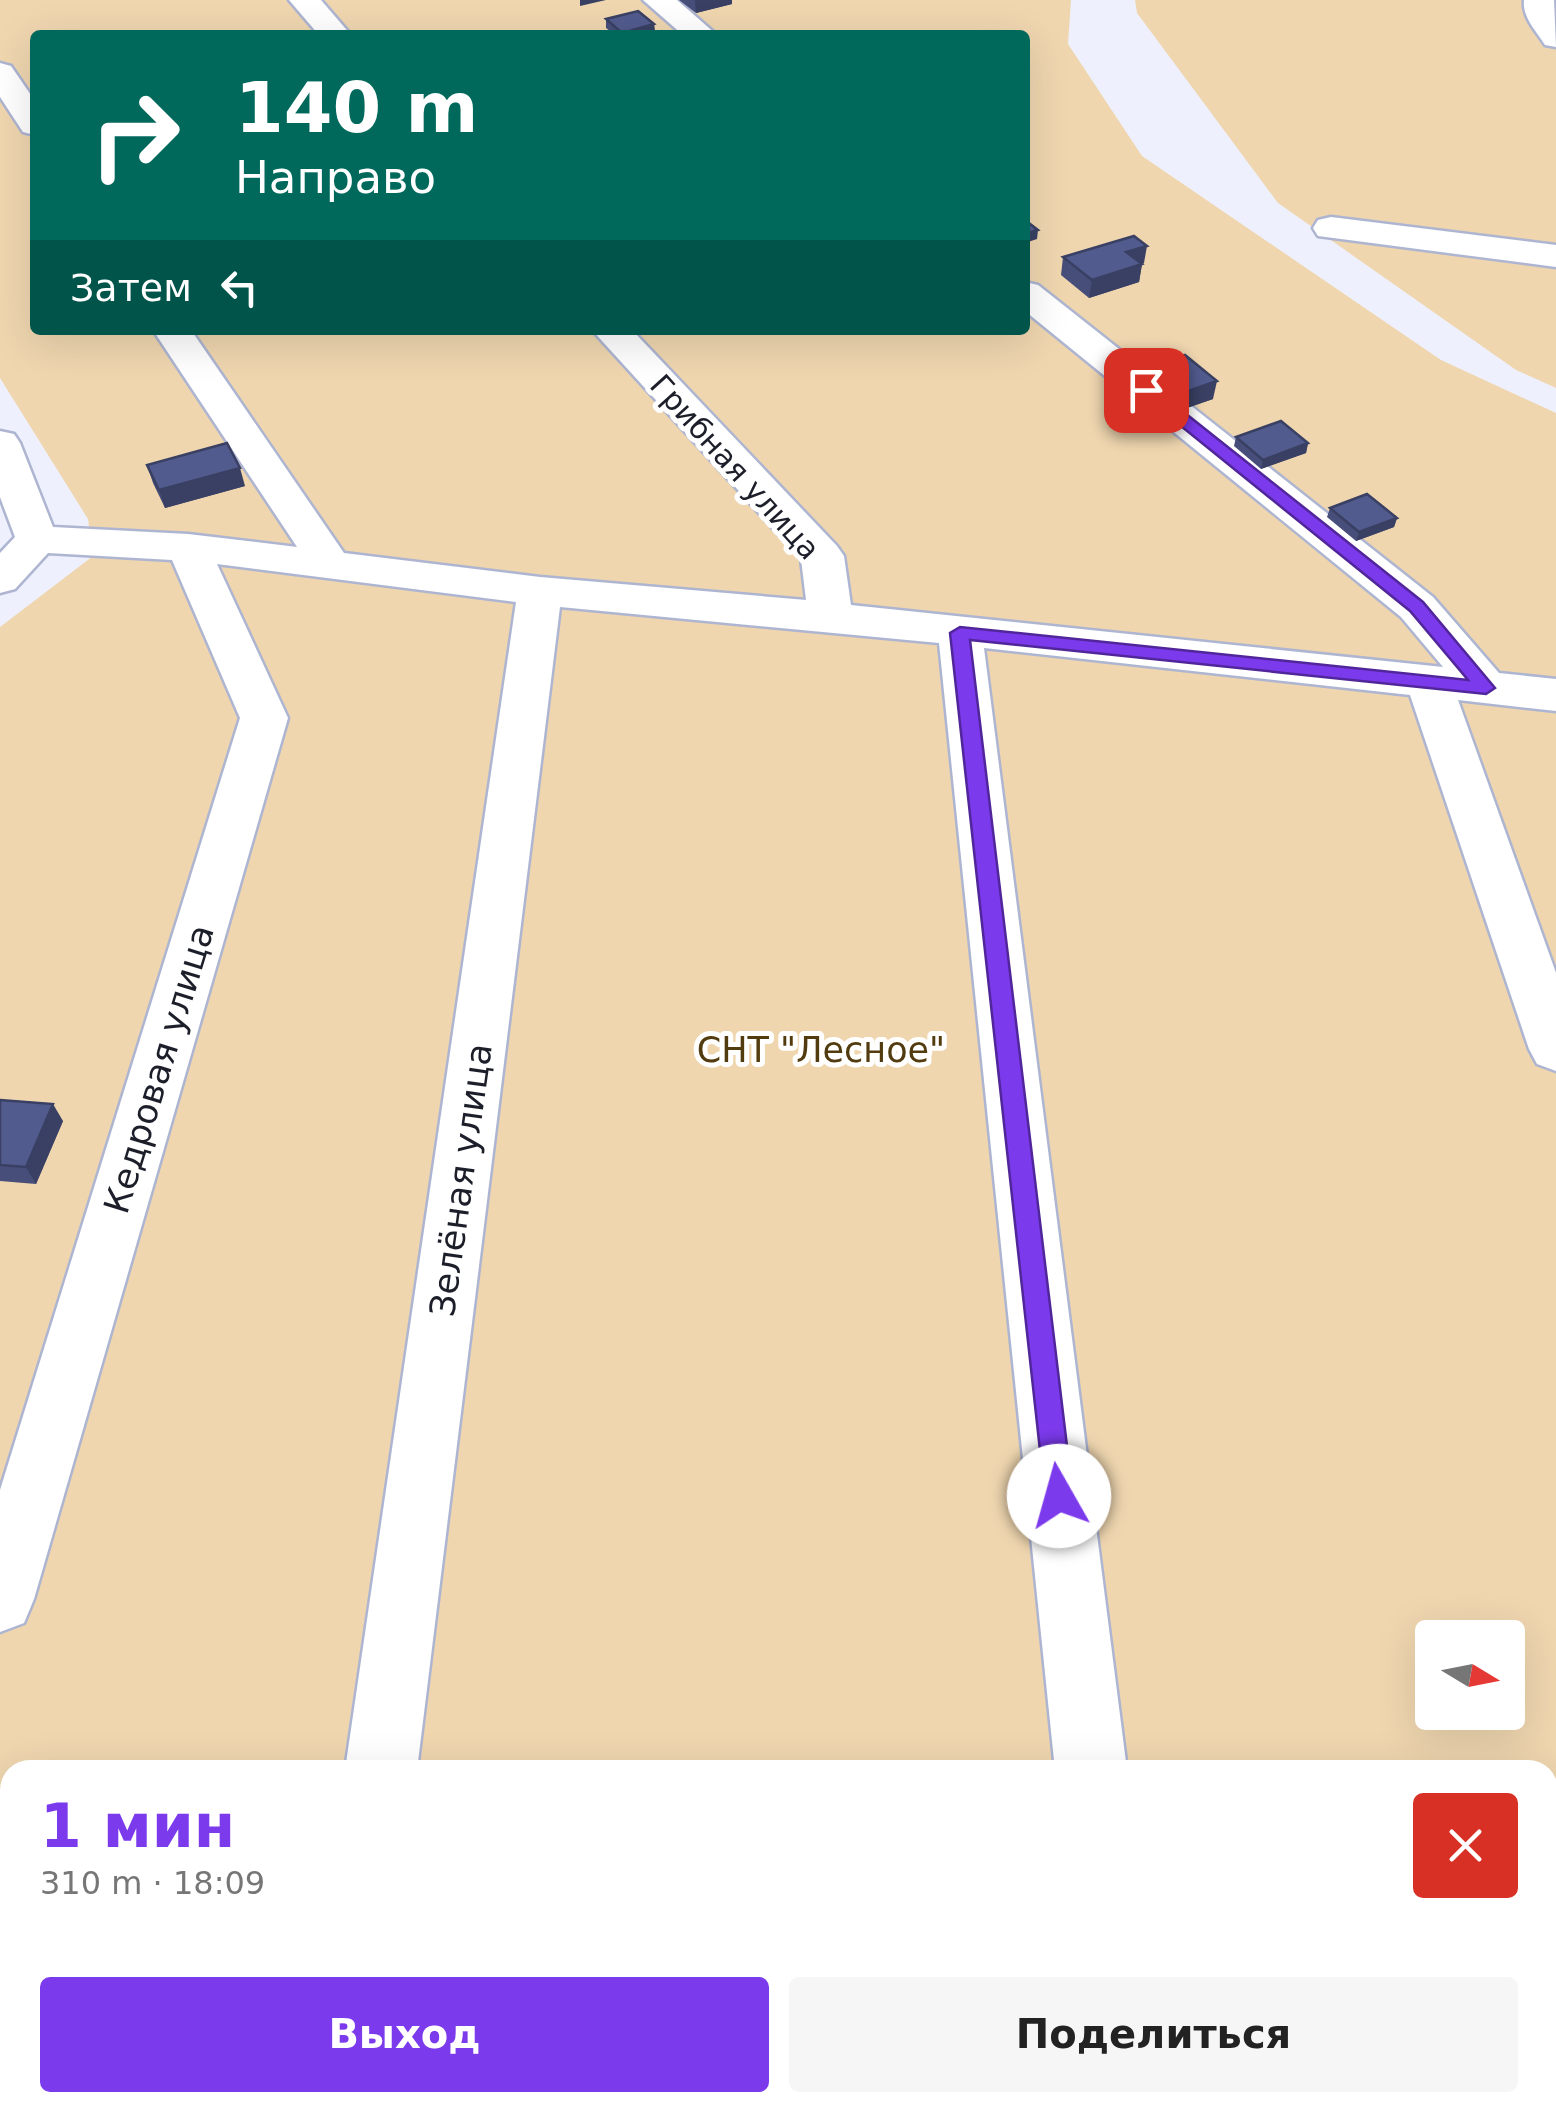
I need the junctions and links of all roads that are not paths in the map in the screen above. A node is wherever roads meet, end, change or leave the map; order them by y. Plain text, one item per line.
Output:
1 (304, 0) edge
2 (658, 0) edge
3 (1538, 0) edge
4 (331, 30) edge
5 (696, 30) edge
6 (1556, 38) edge
7 (0, 73) edge
8 (30, 118) edge
9 (1331, 228) dead end
10 (1556, 256) edge
11 (1030, 298) edge
12 (175, 335) edge
13 (616, 335) edge
14 (0, 442) edge
15 (36, 539) junction
16 (188, 547) junction
17 (329, 563) junction
18 (0, 579) edge
19 (540, 590) junction
20 (832, 617) junction
21 (960, 633) junction
22 (1430, 683) junction
23 (1486, 688) junction
24 (1556, 694) edge
25 (1556, 1049) edge
26 (0, 1599) edge
27 (383, 1760) edge
28 (1090, 1760) edge

1 - 4 street
2 - 5 street
3 - 6 street
7 - 8 street
9 - 10 street
11 - 23 street
12 - 17 street
13 - 20 street, Грибная улица
14 - 15 street
15 - 16 street
15 - 18 street
16 - 17 street
16 - 26 street, Кедровая улица
17 - 19 street
19 - 20 street
19 - 27 street, Зелёная улица
20 - 21 street
21 - 22 street
21 - 28 street
22 - 23 street
22 - 25 street
23 - 24 street

